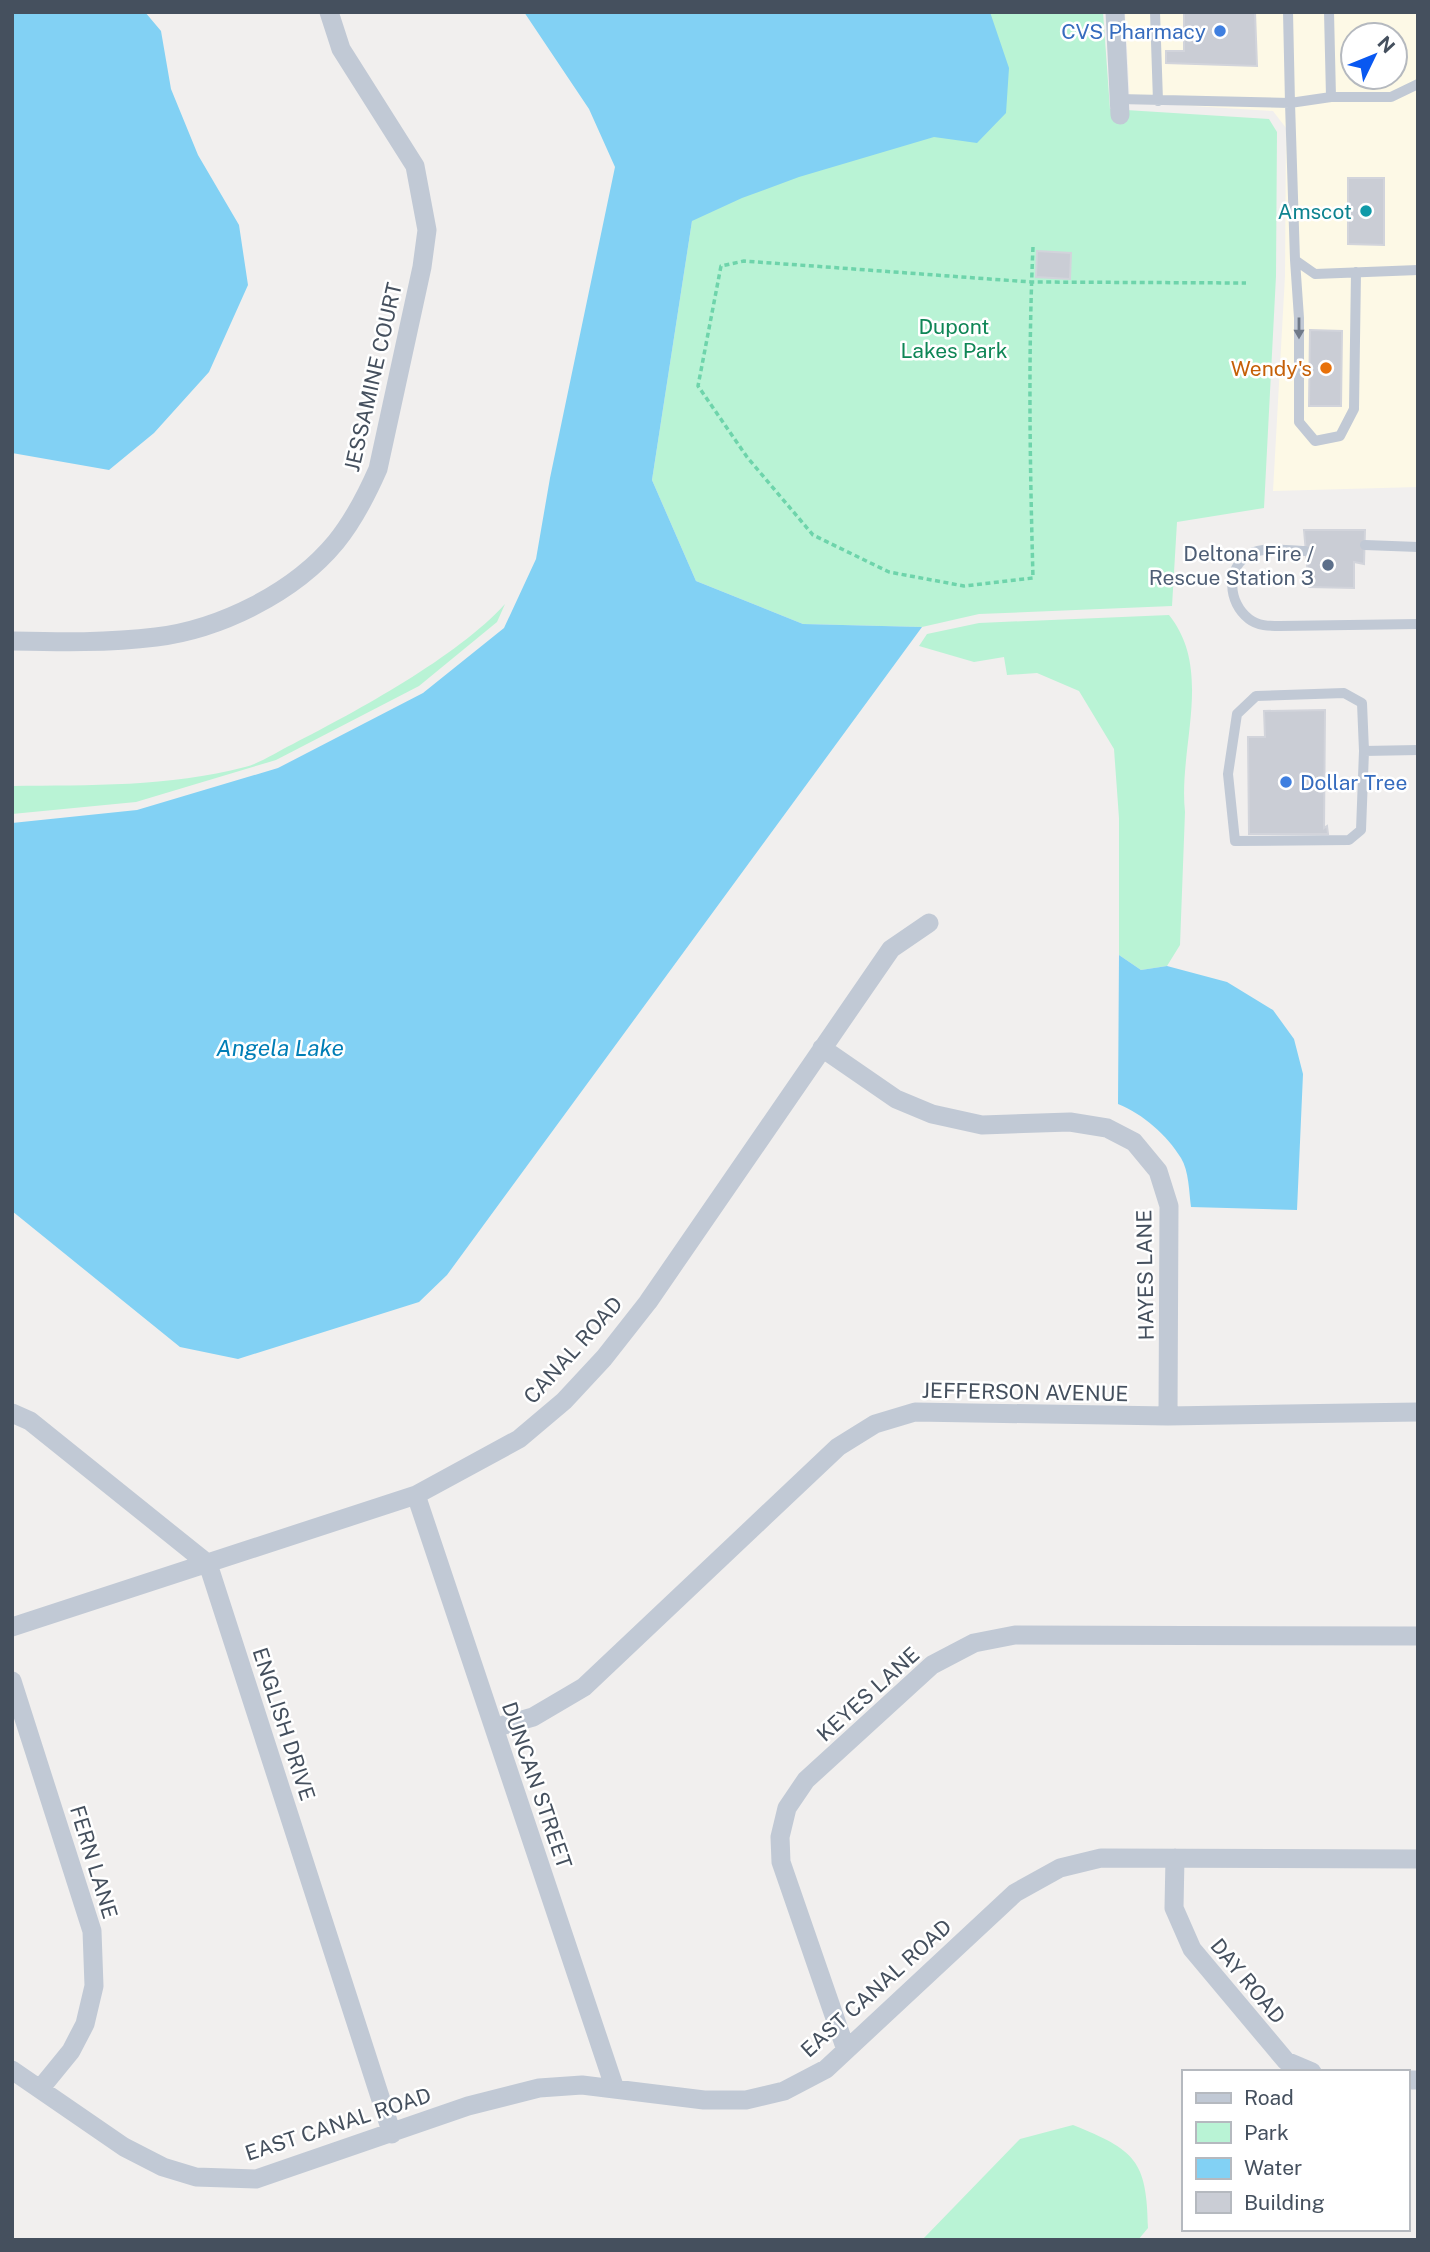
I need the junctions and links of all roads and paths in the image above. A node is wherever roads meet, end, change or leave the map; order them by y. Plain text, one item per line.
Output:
1 (329, 12) edge
2 (1115, 12) edge
3 (1155, 12) edge
4 (1288, 12) edge
5 (1329, 12) edge
6 (1418, 84) edge
7 (1331, 97) junction
8 (1158, 101) junction
9 (1290, 103) junction
10 (1120, 107) joint
11 (1033, 247) dead end
12 (1294, 260) junction
13 (1418, 270) edge
14 (1356, 272) junction
15 (1031, 282) junction
16 (1246, 284) dead end
17 (1365, 545) dead end
18 (1418, 547) edge
19 (1305, 551) dead end
20 (1418, 624) edge
21 (12, 641) edge
22 (1418, 750) edge
23 (1364, 751) junction
24 (929, 923) dead end
25 (822, 1048) junction
26 (1418, 1412) edge
27 (12, 1413) edge
28 (1168, 1416) junction
29 (416, 1495) junction
30 (208, 1563) junction
31 (12, 1628) edge
32 (1418, 1636) edge
33 (12, 1681) edge
34 (494, 1728) junction
35 (1175, 1858) junction
36 (1418, 1859) edge
37 (846, 2050) junction
38 (12, 2070) edge
39 (1307, 2070) edge
40 (40, 2089) junction
41 (615, 2089) junction
42 (392, 2134) junction

1 - 21 street, JESSAMINE COURT
2 - 10 street
3 - 8 lane
4 - 9 lane
5 - 7 lane
6 - 7 lane
7 - 9 lane
8 - 9 lane
8 - 10 lane
9 - 12 lane
11 - 15 path
12 - 14 lane
12 -> 14 lane
13 - 14 lane
15 - 15 path
15 - 16 path
17 - 18 lane
19 - 20 lane
22 - 23 lane
23 - 23 lane
24 - 25 street, CANAL ROAD
25 - 28 street, HAYES LANE
25 - 29 street, CANAL ROAD
26 - 28 street, JEFFERSON AVENUE
27 - 30 street
28 - 34 street, JEFFERSON AVENUE
29 - 30 street, CANAL ROAD
29 - 34 street, DUNCAN STREET
30 - 31 street, CANAL ROAD
30 - 42 street, ENGLISH DRIVE
32 - 37 street, KEYES LANE
33 - 40 street, FERN LANE
34 - 41 street, DUNCAN STREET
35 - 36 street, EAST CANAL ROAD
35 - 37 street, EAST CANAL ROAD
35 - 39 street, DAY ROAD
37 - 41 street, EAST CANAL ROAD
38 - 40 street, EAST CANAL ROAD
40 - 42 street, EAST CANAL ROAD
41 - 42 street, EAST CANAL ROAD

